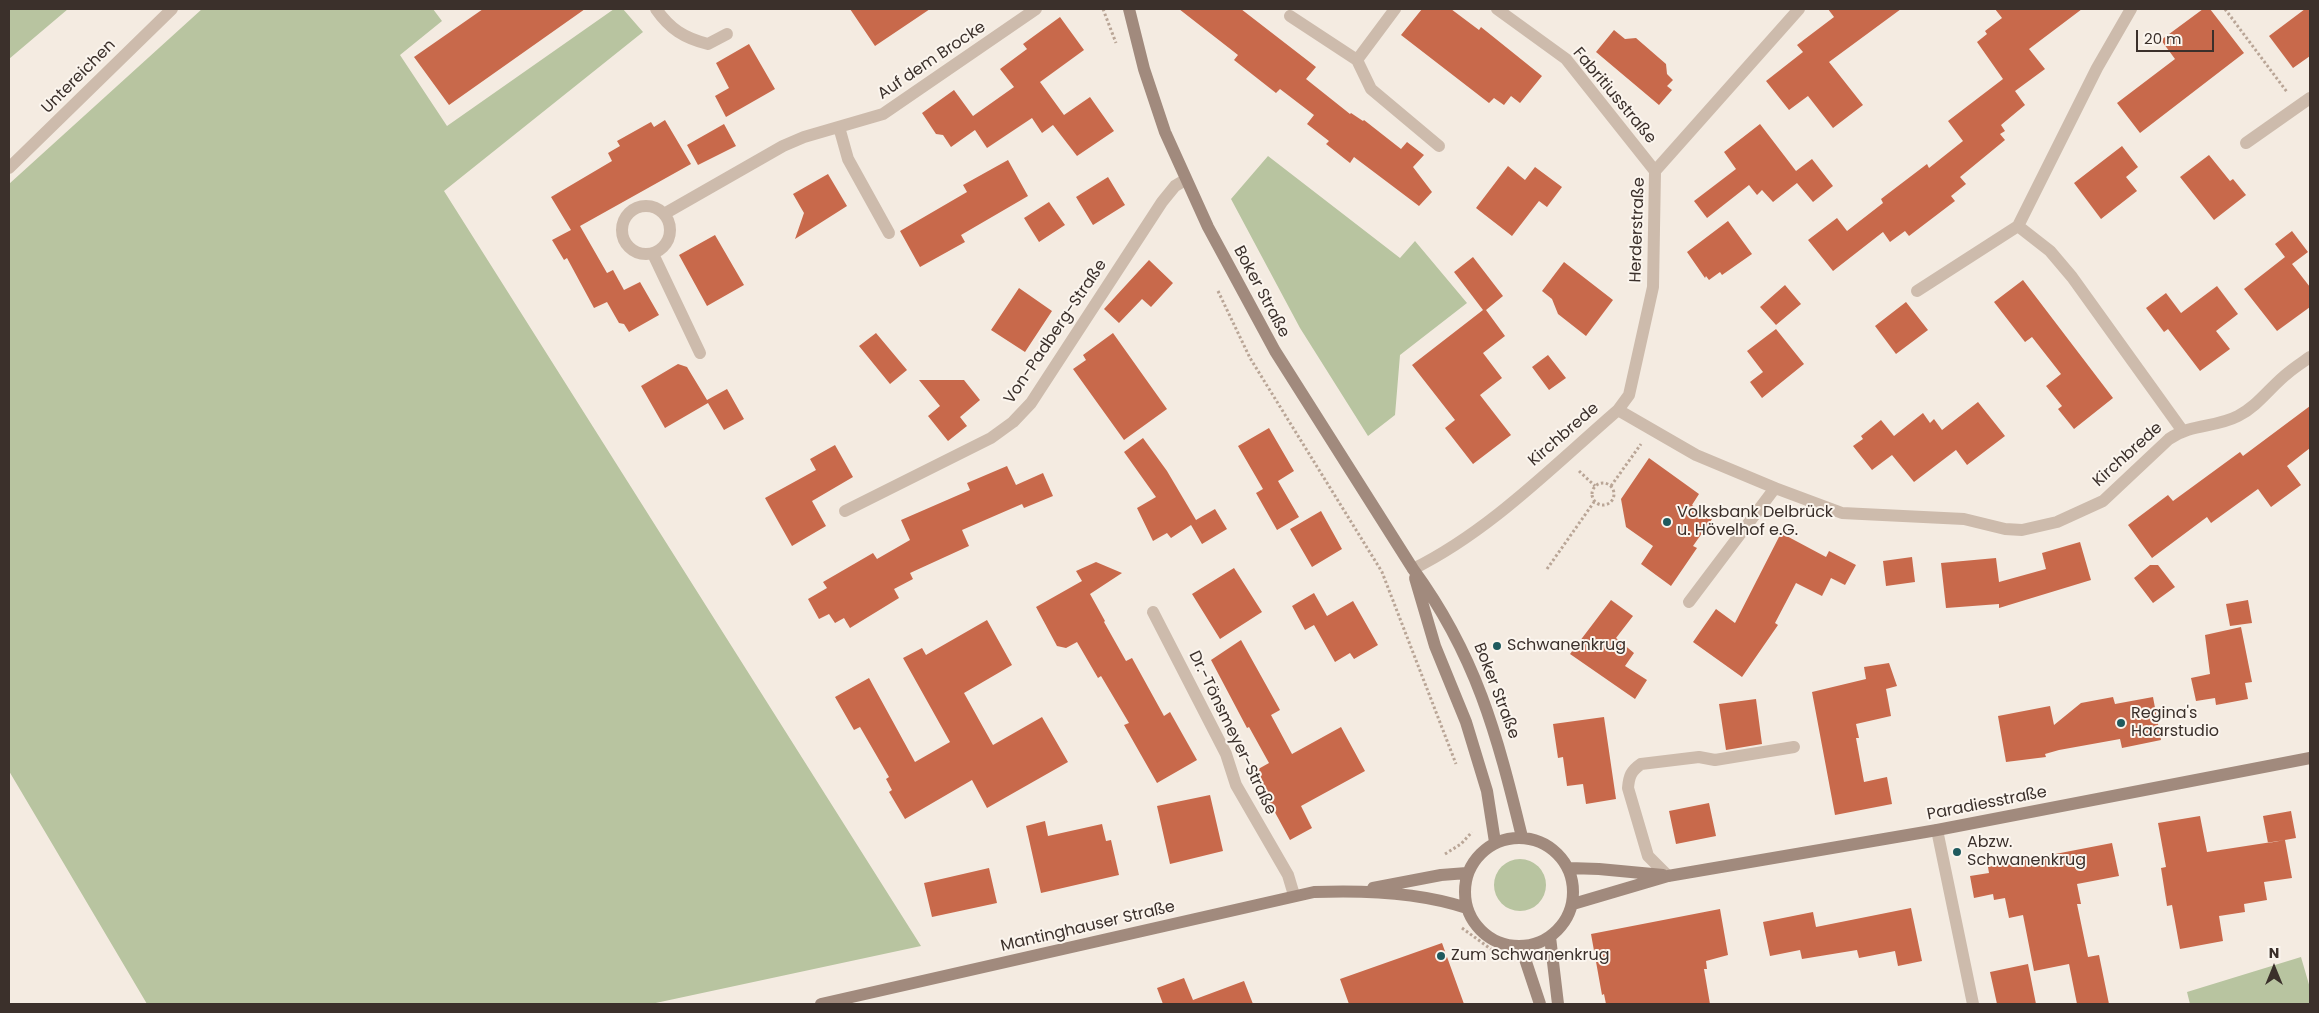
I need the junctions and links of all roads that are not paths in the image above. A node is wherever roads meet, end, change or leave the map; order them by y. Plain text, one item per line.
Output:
1 (172, 9) edge
2 (656, 9) edge
3 (1036, 9) edge
4 (1129, 9) edge
5 (1395, 9) edge
6 (1497, 9) edge
7 (1799, 9) edge
8 (2131, 9) edge
9 (1290, 16) dead end
10 (727, 34) dead end
11 (1358, 60) junction
12 (2310, 98) edge
13 (839, 127) junction
14 (2246, 143) dead end
15 (1439, 146) dead end
16 (9, 168) edge
17 (1655, 171) junction
18 (1185, 180) junction
19 (664, 214) junction
20 (2018, 226) junction
21 (889, 234) dead end
22 (653, 254) junction
23 (1916, 291) dead end
24 (700, 353) dead end
25 (2310, 358) edge
26 (1618, 410) junction
27 (2182, 430) junction
28 (1775, 488) junction
29 (845, 510) dead end
30 (1413, 569) junction
31 (1689, 602) dead end
32 (1153, 612) dead end
33 (1794, 747) dead end
34 (2310, 758) edge
35 (1937, 830) junction
36 (1522, 837) junction
37 (1495, 842) junction
38 (1569, 868) junction
39 (1467, 873) junction
40 (1668, 876) junction
41 (1364, 891) junction
42 (1294, 895) junction
43 (1573, 904) junction
44 (1467, 908) junction
45 (1550, 937) junction
46 (1521, 947) junction
47 (821, 1004) edge
48 (1540, 1004) edge
49 (1558, 1004) edge
50 (1973, 1004) edge

1 - 16 street, Untereichen
2 - 10 street
3 - 13 street, Auf dem Brocke
4 - 18 main road, Boker Straße
5 - 11 street
6 - 17 street, Fabritiusstraße
7 - 17 street, Herderstraße
8 - 20 street
9 - 11 street
11 - 15 street
12 - 14 street
13 - 19 street, Auf dem Brocke
13 - 21 street
17 - 26 street, Herderstraße
18 - 29 street, Von-Padberg-Straße
18 - 30 main road, Boker Straße
19 - 22 street
19 - 22 street
20 - 23 street
20 - 27 street
22 - 24 street
25 - 27 street, Kirchbrede
26 - 28 street, Kirchbrede
26 - 30 street, Kirchbrede
27 - 28 street, Kirchbrede
28 - 31 street
30 - 36 main road, Boker Straße
30 - 37 main road, Boker Straße
32 - 42 street, Dr.-Tönsmeyer-Straße
33 - 40 street
34 - 35 main road, Paradiesstraße
35 - 40 main road, Paradiesstraße
35 - 50 street
36 - 37 main road
36 - 38 main road
37 - 39 main road
38 - 40 main road, Paradiesstraße
38 - 43 main road
39 - 41 main road, Mantinghauser Straße
39 - 44 main road
40 - 43 main road, Paradiesstraße
41 - 42 main road, Mantinghauser Straße
41 - 44 main road, Mantinghauser Straße
42 - 47 main road, Mantinghauser Straße
43 - 45 main road
44 - 46 main road
45 - 46 main road
45 - 49 main road
46 - 48 main road

